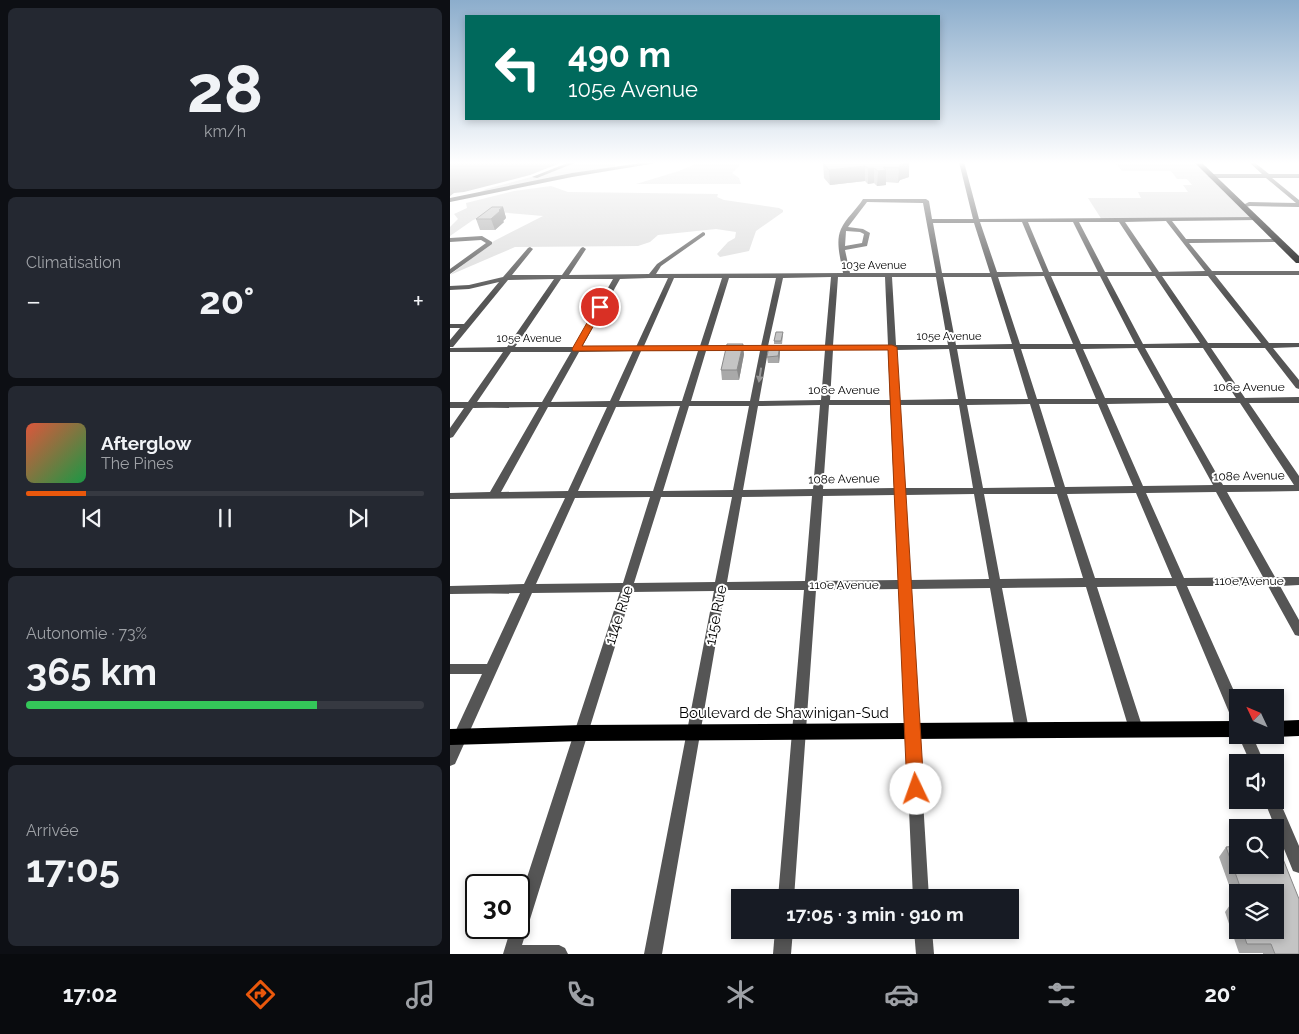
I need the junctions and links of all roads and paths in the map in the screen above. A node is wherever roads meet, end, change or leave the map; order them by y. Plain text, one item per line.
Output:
1 (862, 207) edge
2 (927, 207) edge
3 (973, 207) edge
4 (1243, 207) joint
5 (1256, 207) edge
6 (1256, 219) junction
7 (1024, 220) junction
8 (1075, 220) junction
9 (1121, 220) junction
10 (1168, 220) junction
11 (931, 221) junction
12 (977, 221) junction
13 (844, 229) junction
14 (703, 234) dead end
15 (451, 240) edge
16 (1277, 240) junction
17 (1185, 241) junction
18 (530, 248) dead end
19 (843, 248) junction
20 (583, 249) dead end
21 (1299, 261) edge
22 (450, 272) edge
23 (1299, 272) edge
24 (1157, 273) junction
25 (1211, 273) junction
26 (994, 274) junction
27 (1047, 274) junction
28 (1103, 274) junction
29 (835, 275) junction
30 (847, 275) junction
31 (888, 275) junction
32 (940, 275) junction
33 (650, 276) junction
34 (672, 276) junction
35 (726, 276) junction
36 (780, 276) junction
37 (506, 277) junction
38 (562, 277) junction
39 (617, 277) junction
40 (450, 288) edge
41 (450, 326) edge
42 (466, 326) junction
43 (450, 345) edge
44 (1267, 345) junction
45 (1299, 345) edge
46 (1078, 346) junction
47 (1140, 346) junction
48 (1206, 346) junction
49 (892, 347) junction
50 (953, 347) junction
51 (1017, 347) junction
52 (703, 348) junction
53 (764, 348) junction
54 (830, 348) junction
55 (576, 349) junction
56 (638, 349) junction
57 (450, 350) edge
58 (509, 350) junction
59 (1299, 386) edge
60 (1170, 400) junction
61 (1243, 400) junction
62 (1299, 400) edge
63 (1034, 401) junction
64 (1102, 401) junction
65 (825, 402) junction
66 (895, 402) junction
67 (963, 402) junction
68 (686, 403) junction
69 (755, 403) junction
70 (471, 404) junction
71 (545, 404) junction
72 (613, 404) junction
73 (450, 405) edge
74 (450, 435) edge
75 (1299, 484) edge
76 (1220, 488) junction
77 (1299, 488) edge
78 (1140, 489) junction
79 (1062, 490) junction
80 (979, 491) junction
81 (818, 492) junction
82 (900, 492) junction
83 (738, 493) junction
84 (572, 494) junction
85 (657, 494) junction
86 (494, 495) junction
87 (450, 496) edge
88 (1271, 581) junction
89 (1299, 581) edge
90 (1179, 582) junction
91 (1091, 583) junction
92 (905, 584) junction
93 (996, 584) junction
94 (811, 585) junction
95 (721, 586) junction
96 (628, 587) junction
97 (528, 589) junction
98 (450, 590) edge
99 (1299, 631) edge
100 (450, 669) edge
101 (491, 669) junction
102 (1229, 696) edge
103 (1299, 728) edge
104 (1136, 729) junction
105 (1229, 729) edge
106 (1284, 729) edge
107 (1022, 730) junction
108 (913, 731) junction
109 (694, 732) junction
110 (799, 732) junction
111 (581, 733) junction
112 (455, 737) edge
113 (450, 759) edge
114 (1276, 809) edge
115 (1299, 865) edge
116 (787, 889) edge
117 (922, 889) edge
118 (783, 939) edge
119 (923, 939) edge
120 (511, 954) edge
121 (559, 954) edge
122 (653, 954) edge
123 (782, 954) edge
124 (924, 954) edge

1 - 13 street
2 - 11 street
3 - 12 street
4 - 5 street
4 - 6 main road
6 - 10 street
6 - 16 main road
7 - 8 street
7 - 12 street
7 - 27 street
8 - 9 street
8 - 28 street
9 - 10 street
9 - 24 street
10 - 17 street
11 - 12 street
11 - 32 street
12 - 26 street
13 - 19 street
13 - 19 street
14 - 33 street
15 - 22 street
16 - 17 street
16 - 21 main road
17 - 25 street
18 - 37 street
19 - 30 street
20 - 38 street
23 - 25 street, 103e Avenue
24 - 25 street, 103e Avenue
24 - 28 street, 103e Avenue
24 - 48 street
25 - 44 street
26 - 27 street, 103e Avenue
26 - 32 street, 103e Avenue
26 - 51 street
27 - 28 street, 103e Avenue
27 - 46 street
28 - 47 street
29 - 30 street, 103e Avenue
29 - 36 street, 103e Avenue
29 - 54 street
30 - 31 street, 103e Avenue
31 - 32 street, 103e Avenue
31 - 49 street
32 - 50 street
33 - 34 street, 103e Avenue
33 - 39 street, 103e Avenue
34 - 35 street, 103e Avenue
34 - 56 street
35 - 36 street, 103e Avenue
35 - 52 street, 114e Rue
36 - 53 street, 115e Rue
37 - 38 street, 103e Avenue
37 - 40 street, 103e Avenue
37 - 42 street
38 - 39 street, 103e Avenue
38 - 58 street
39 - 55 street
41 - 42 street
42 - 43 street
44 - 45 street, 105e Avenue
44 - 48 street, 105e Avenue
44 - 59 street
46 - 47 street, 105e Avenue
46 - 51 street, 105e Avenue
46 - 64 street
47 - 48 street, 105e Avenue
47 - 60 street
48 - 61 street
49 - 50 street, 105e Avenue
49 - 54 street, 105e Avenue
49 - 66 street
50 - 51 street, 105e Avenue
50 - 67 street
51 - 63 street
52 - 53 street, 105e Avenue
52 - 56 street, 105e Avenue
52 - 68 street, 114e Rue
53 - 54 street, 105e Avenue
53 -> 69 street, 115e Rue
54 - 65 street
55 - 56 street, 105e Avenue
55 - 58 street, 105e Avenue
55 - 71 street
56 - 72 street
57 - 58 street, 105e Avenue
58 - 70 street
60 - 61 street, 106e Avenue
60 - 64 street, 106e Avenue
60 - 76 street
61 - 62 street, 106e Avenue
61 - 75 street
63 - 64 street, 106e Avenue
63 - 67 street, 106e Avenue
63 - 79 street
64 - 78 street
65 - 66 street, 106e Avenue
65 - 69 street, 106e Avenue
65 - 81 street
66 - 67 street, 106e Avenue
66 - 82 street
67 - 80 street
68 - 69 street, 106e Avenue
68 - 72 street, 106e Avenue
68 - 85 street, 114e Rue
69 - 83 street, 115e Rue
70 - 71 street, 106e Avenue
70 - 73 street, 106e Avenue
70 - 74 street
71 - 72 street, 106e Avenue
71 - 86 street
72 - 84 street
76 - 77 street, 108e Avenue
76 - 78 street, 108e Avenue
76 - 88 street
78 - 79 street, 108e Avenue
78 - 90 street
79 - 80 street, 108e Avenue
79 - 91 street
80 - 82 street, 108e Avenue
80 - 93 street
81 - 82 street, 108e Avenue
81 - 83 street, 108e Avenue
81 - 94 street
82 - 92 street
83 - 85 street, 108e Avenue
83 - 95 street, 115e Rue
84 - 85 street, 108e Avenue
84 - 86 street, 108e Avenue
84 - 97 street
85 - 96 street, 114e Rue
86 - 87 street, 108e Avenue
88 - 89 street, 110e Avenue
88 - 90 street, 110e Avenue
88 - 99 street
90 - 91 street, 110e Avenue
90 - 102 street
91 - 93 street, 110e Avenue
91 - 104 street
92 - 93 street, 110e Avenue
92 - 94 street, 110e Avenue
92 - 108 street
93 - 107 street
94 - 95 street, 110e Avenue
94 - 110 street
95 - 96 street, 110e Avenue
95 - 109 street, 115e Rue
96 - 97 street, 110e Avenue
96 - 111 street, 114e Rue
97 - 98 street, 110e Avenue
97 - 101 street
100 - 101 street
101 - 112 street
103 - 106 main road
104 - 105 main road, Boulevard de Shawinigan-Sud
104 - 107 main road, Boulevard de Shawinigan-Sud
107 - 108 main road, Boulevard de Shawinigan-Sud
108 - 110 main road, Boulevard de Shawinigan-Sud
108 - 117 street
109 - 110 main road, Boulevard de Shawinigan-Sud
109 - 111 main road, Boulevard de Shawinigan-Sud
109 - 122 street, 115e Rue
110 - 116 street
111 - 112 main road, Boulevard de Shawinigan-Sud
111 - 120 street, 114e Rue
112 - 113 street
114 - 115 street
118 - 123 street
119 - 124 street
120 - 121 street

